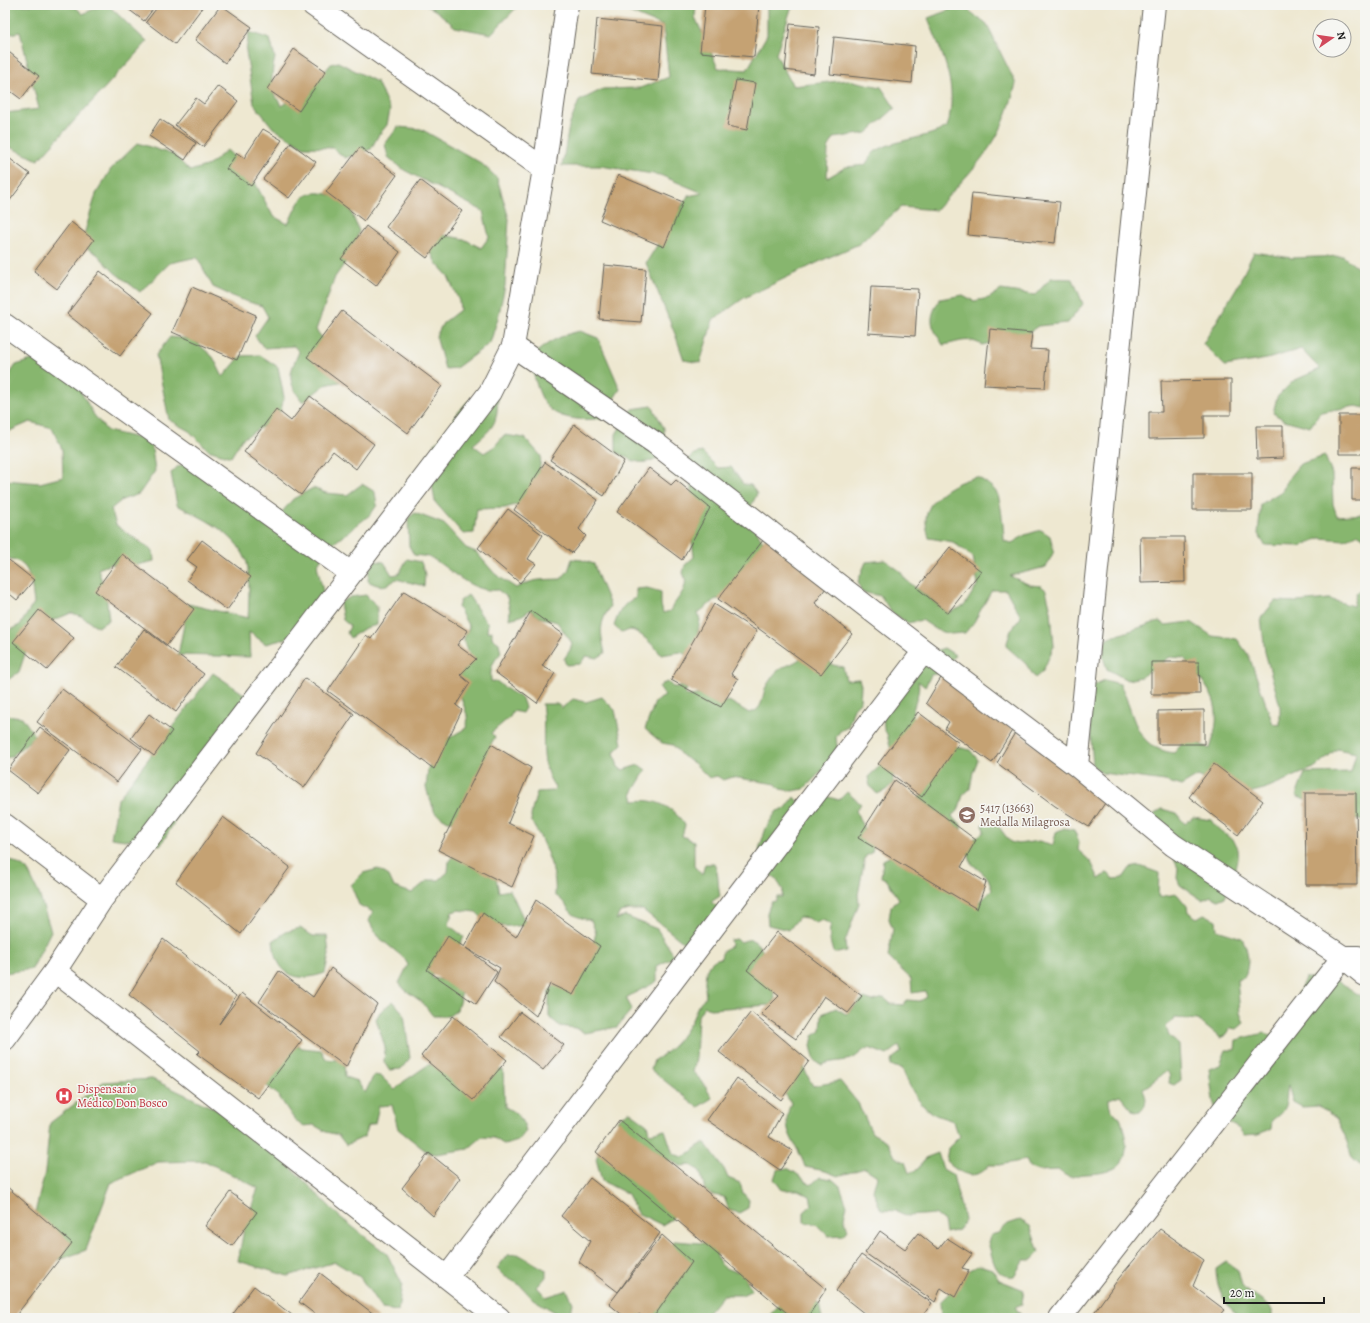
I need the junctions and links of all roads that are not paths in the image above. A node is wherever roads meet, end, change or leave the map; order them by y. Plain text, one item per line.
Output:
1 (313, 5) edge
2 (567, 5) edge
3 (1154, 5) edge
4 (544, 169) junction
5 (5, 325) edge
6 (513, 346) junction
7 (351, 573) junction
8 (924, 651) junction
9 (1077, 766) junction
10 (5, 825) edge
11 (102, 899) junction
12 (1365, 956) edge
13 (1343, 957) junction
14 (55, 971) junction
15 (1365, 975) edge
16 (5, 1040) edge
17 (447, 1277) junction
18 (499, 1318) edge
19 (1060, 1318) edge

1 - 4 street
2 - 4 street
3 - 9 street
4 - 6 street
5 - 7 street
6 - 7 street
6 - 8 street
7 - 11 street
8 - 9 street
8 - 17 street
9 - 13 street
10 - 11 street
11 - 14 street
12 - 13 street
13 - 15 street
13 - 19 street
14 - 16 street
14 - 17 street
17 - 18 street

